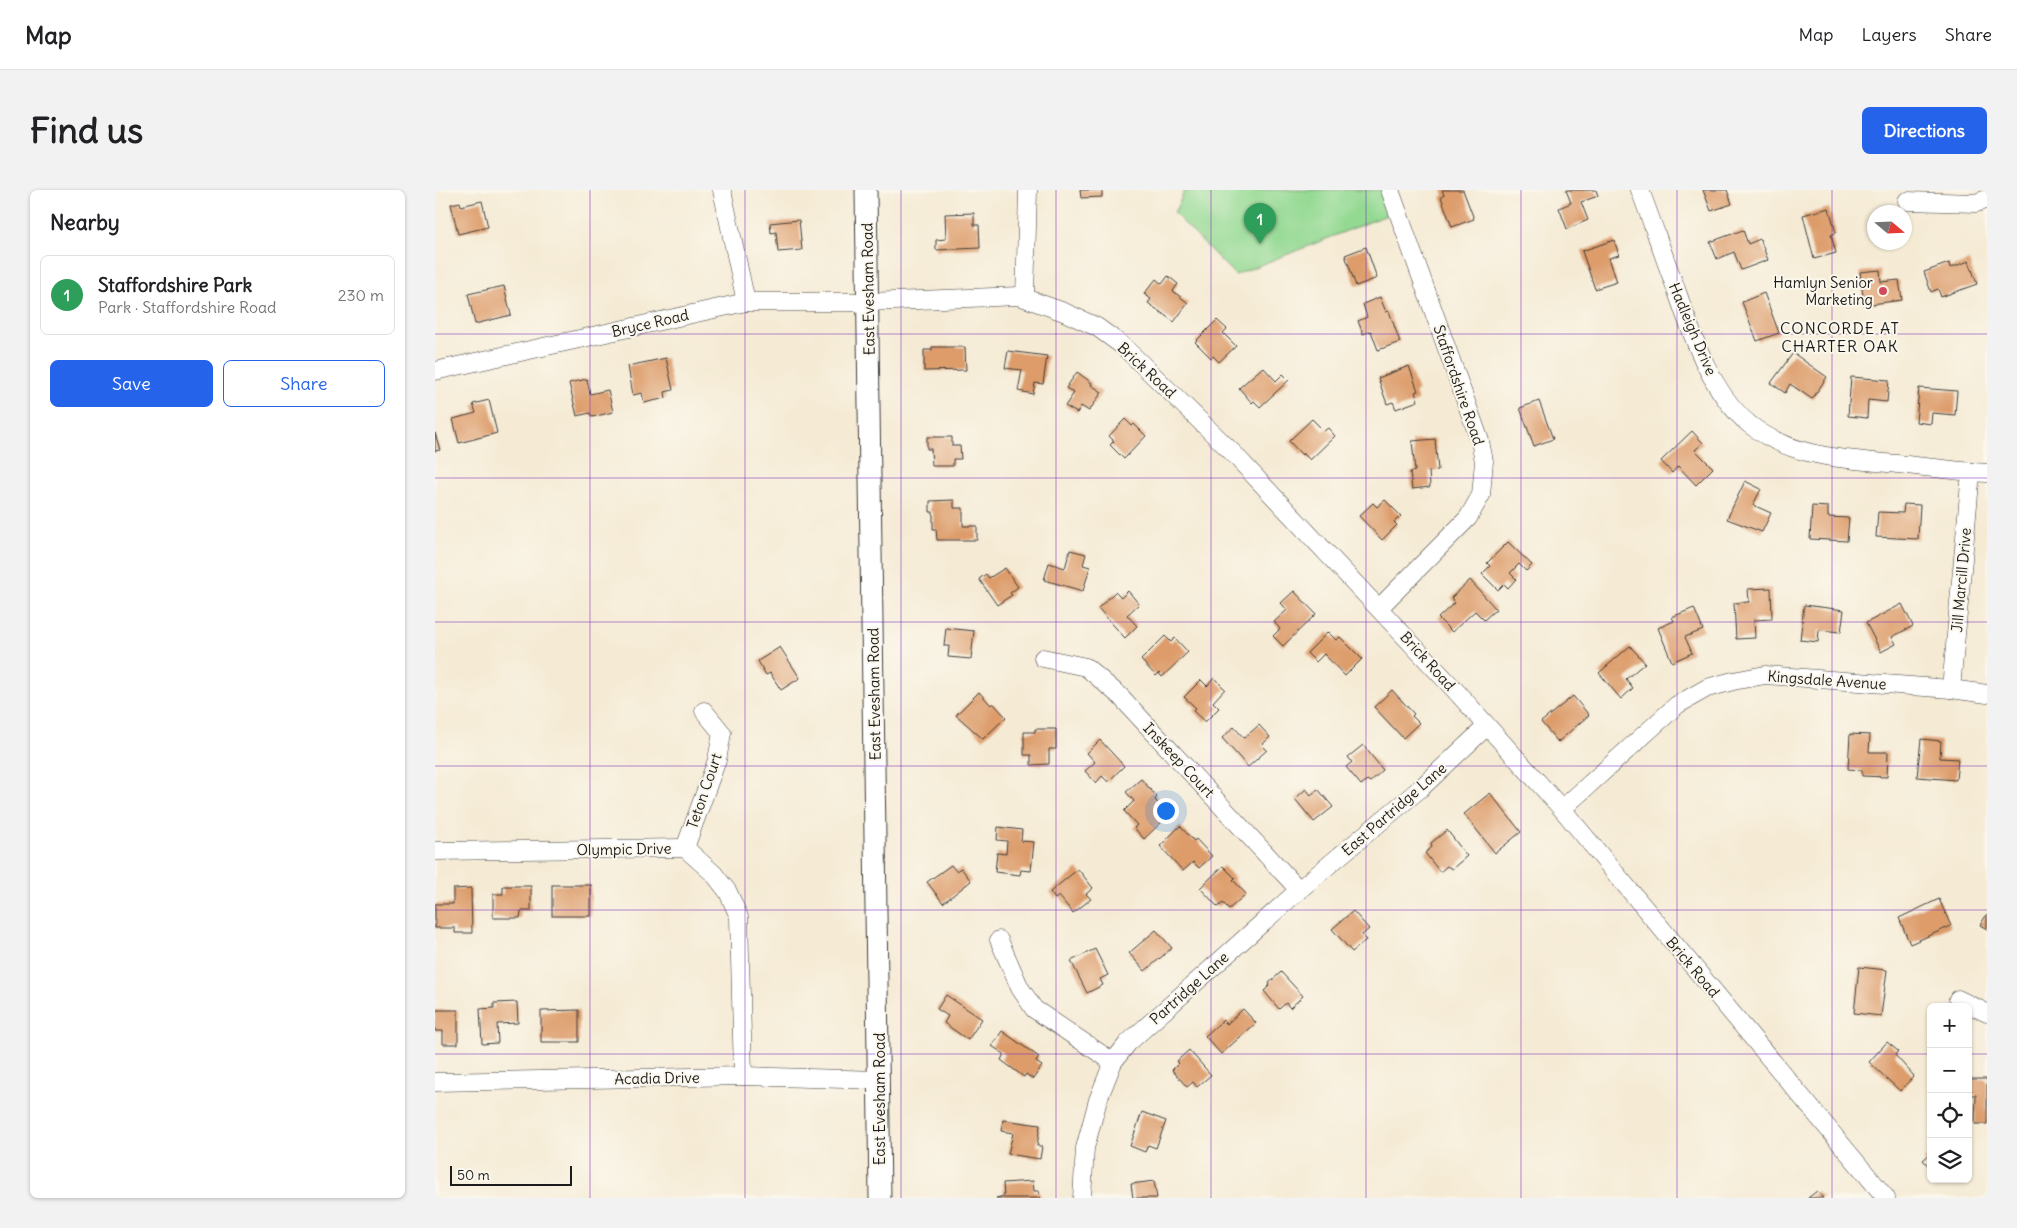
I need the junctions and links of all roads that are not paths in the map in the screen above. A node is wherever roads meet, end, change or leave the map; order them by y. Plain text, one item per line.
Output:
1 (722, 190) edge
2 (866, 190) edge
3 (1028, 190) edge
4 (1390, 190) edge
5 (1640, 190) edge
6 (1987, 199) edge
7 (1907, 201) dead end
8 (1025, 297) junction
9 (746, 302) junction
10 (868, 302) junction
11 (435, 371) edge
12 (1979, 472) edge
13 (1380, 608) junction
14 (1043, 658) dead end
15 (1951, 689) junction
16 (1987, 694) edge
17 (704, 711) dead end
18 (1487, 726) junction
19 (1562, 810) junction
20 (685, 848) junction
21 (435, 851) edge
22 (1299, 890) junction
23 (999, 940) dead end
24 (1958, 999) dead end
25 (1987, 1012) edge
26 (1113, 1062) junction
27 (743, 1076) junction
28 (880, 1080) junction
29 (435, 1082) edge
30 (880, 1198) edge
31 (1082, 1198) edge
32 (1887, 1198) edge

1 - 9 street
2 - 10 main road, East Evesham Road
3 - 8 street
4 - 13 street, Staffordshire Road
5 - 12 street, Hadleigh Drive
6 - 7 street
8 - 10 street, Brick Road
8 - 13 street, Brick Road
9 - 10 street, Bryce Road
9 - 11 street, Bryce Road
10 - 28 main road, East Evesham Road
12 - 15 street, Jill Marcill Drive
13 - 18 street, Brick Road
14 - 22 street, Inskeep Court
15 - 16 street, Kingsdale Avenue
15 - 19 street, Kingsdale Avenue
17 - 20 street, Teton Court
18 - 19 street, Brick Road
18 - 22 street, East Partridge Lane
19 - 32 street, Brick Road
20 - 21 street, Olympic Drive
20 - 27 street, Olympic Drive
22 - 26 street, Partridge Lane
23 - 26 street
24 - 25 street
26 - 31 street, Partridge Lane
27 - 28 street, Acadia Drive
27 - 29 street, Acadia Drive
28 - 30 main road, East Evesham Road

